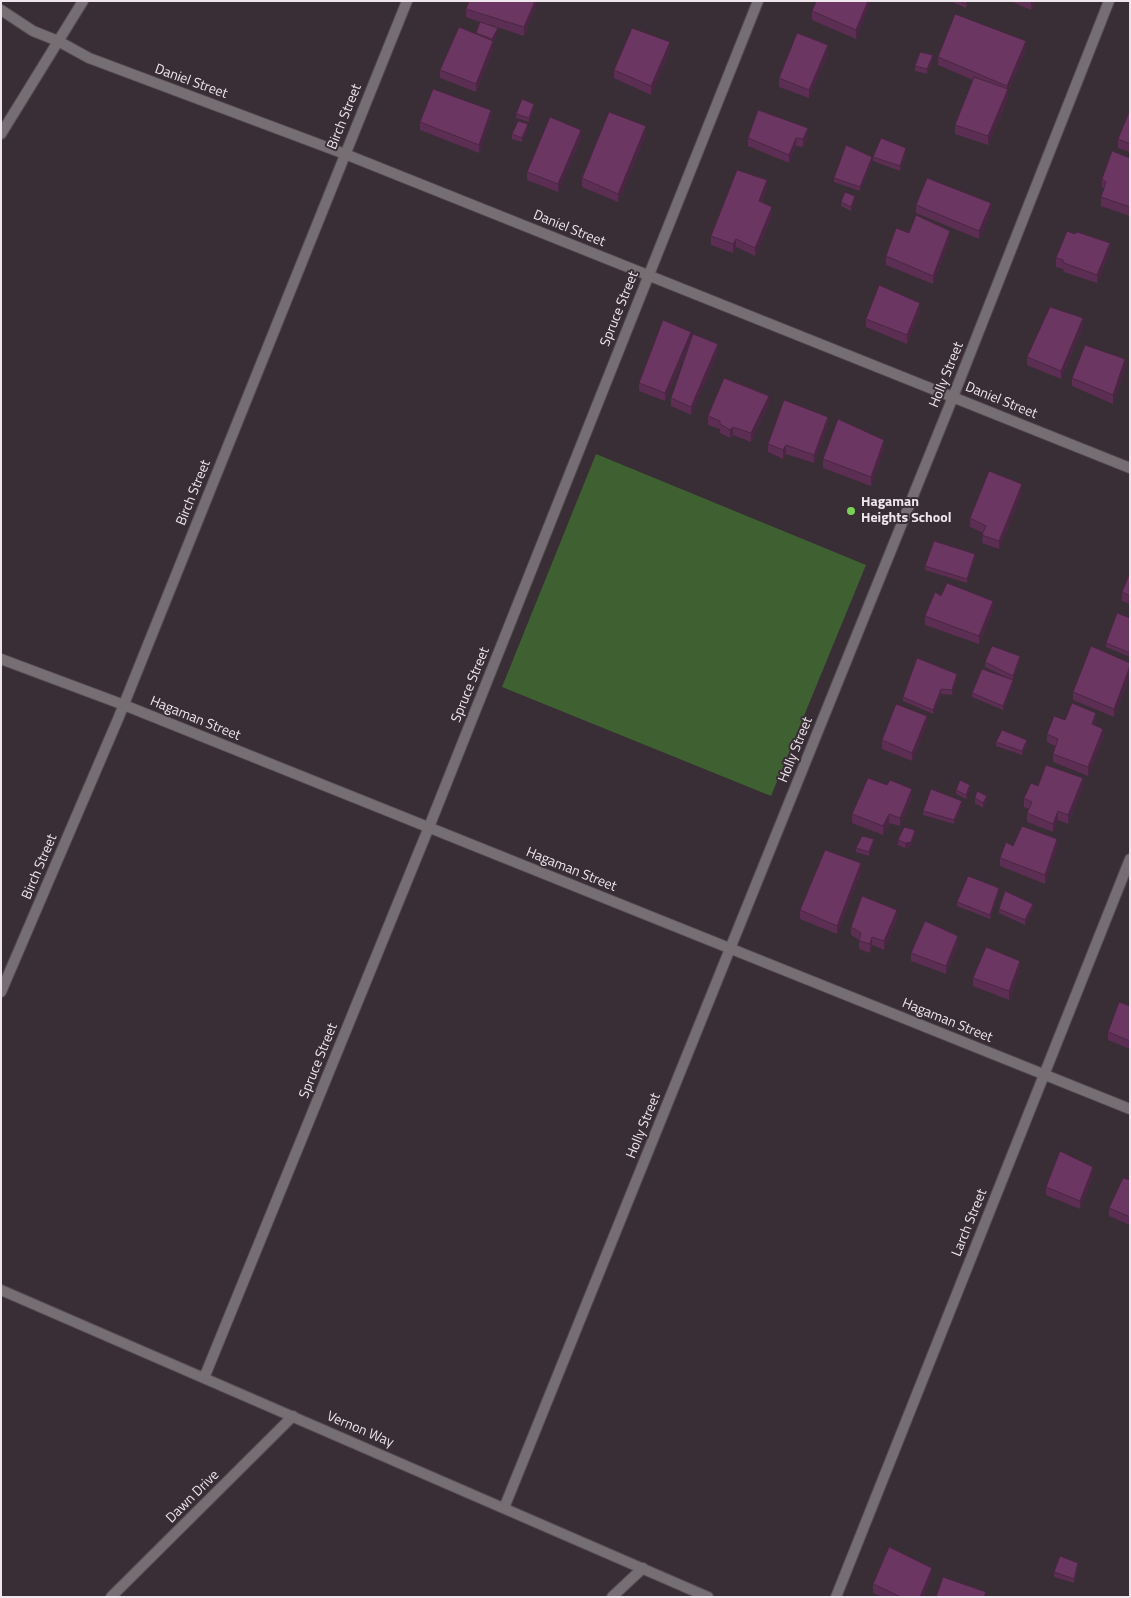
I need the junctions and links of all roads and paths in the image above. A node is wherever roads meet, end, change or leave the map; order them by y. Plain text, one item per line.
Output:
1 (83, 1) edge
2 (407, 1) edge
3 (758, 1) edge
4 (1109, 1) edge
5 (1, 10) edge
6 (58, 41) junction
7 (1, 134) edge
8 (345, 154) junction
9 (649, 275) junction
10 (953, 397) junction
11 (1130, 468) edge
12 (1, 659) edge
13 (124, 704) junction
14 (429, 827) junction
15 (1130, 859) edge
16 (731, 948) junction
17 (1, 992) edge
18 (1044, 1074) junction
19 (1130, 1109) edge
20 (1, 1290) edge
21 (204, 1378) junction
22 (293, 1416) junction
23 (504, 1508) junction
24 (643, 1568) junction
25 (111, 1597) edge
26 (612, 1597) edge
27 (708, 1597) edge
28 (836, 1597) edge

1 - 6 street
2 - 8 street, Birch Street
3 - 9 street, Spruce Street
4 - 10 street, Holly Street
5 - 6 street, Daniel Street
6 - 7 street
6 - 8 street, Daniel Street
8 - 9 street, Daniel Street
8 - 13 street, Birch Street
9 - 10 street, Daniel Street
9 - 14 street, Spruce Street
10 - 11 street, Daniel Street
10 - 16 street, Holly Street
12 - 13 street, Hagaman Street
13 - 14 street, Hagaman Street
13 - 17 street, Birch Street
14 - 16 street, Hagaman Street
14 - 21 street, Spruce Street
15 - 18 street, Larch Street
16 - 18 street, Hagaman Street
16 - 23 street, Holly Street
18 - 19 street, Hagaman Street
18 - 28 street, Larch Street
20 - 21 street, Vernon Way
21 - 22 street, Vernon Way
22 - 23 street, Vernon Way
22 - 25 street, Dawn Drive
23 - 24 street, Vernon Way
24 - 26 street
24 - 27 street, Vernon Way

